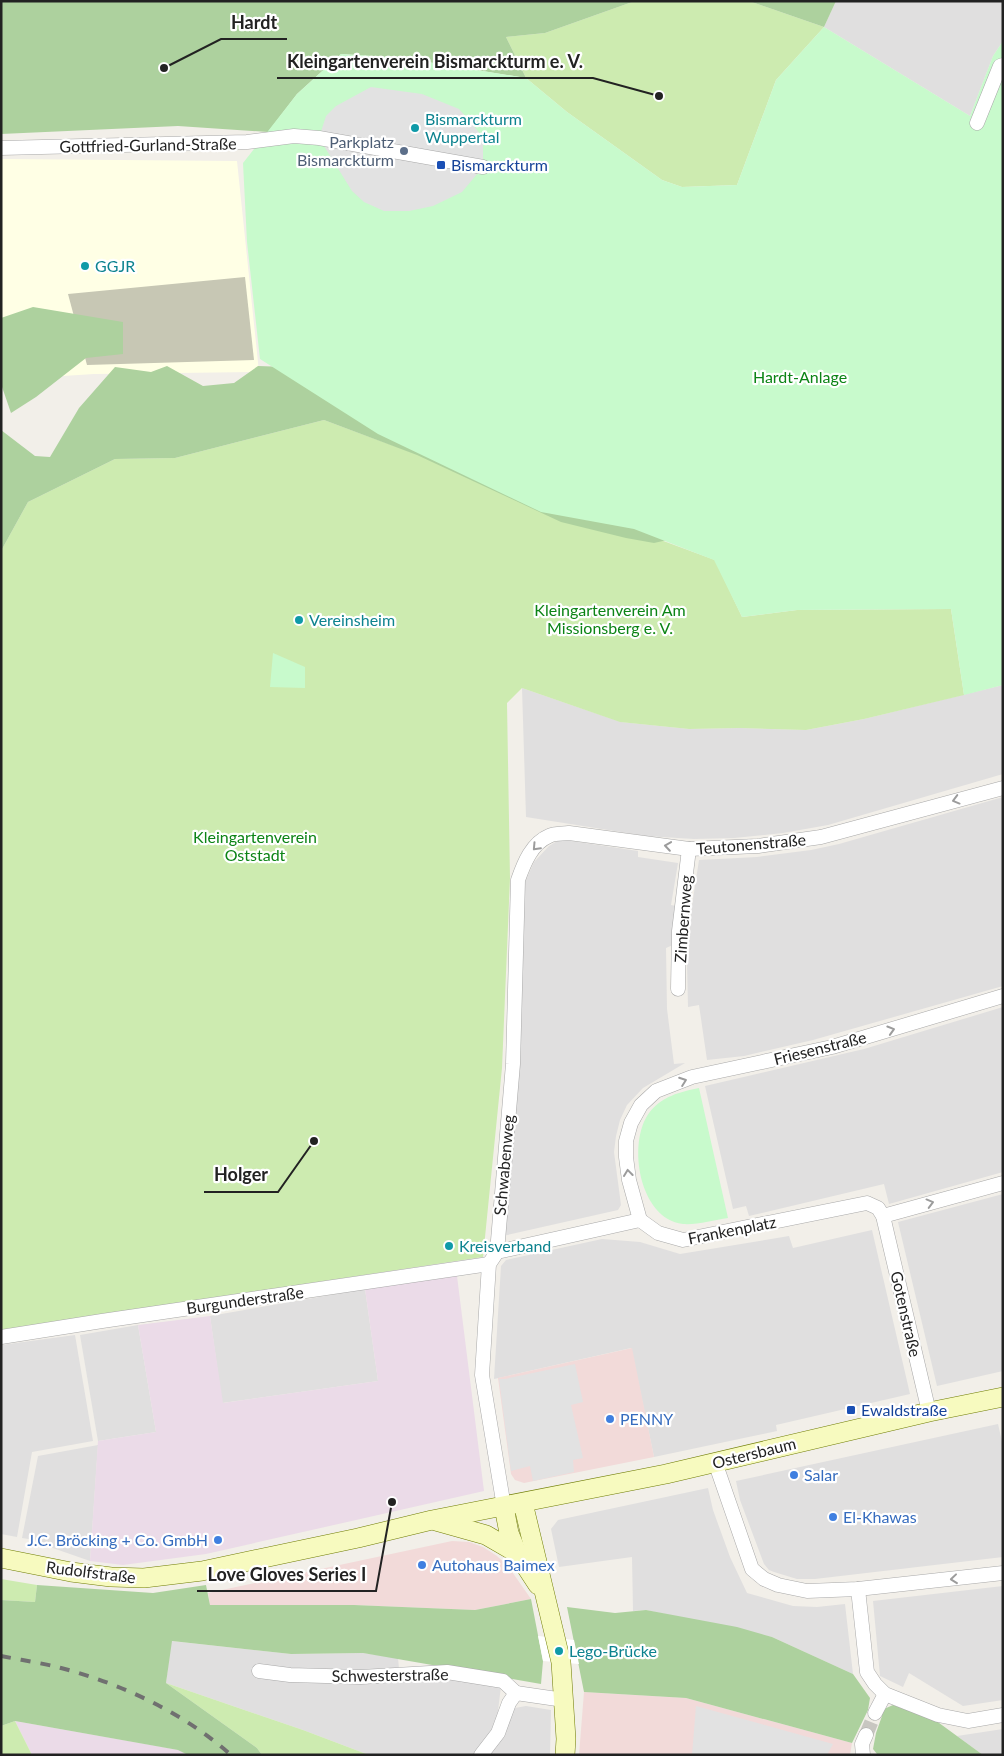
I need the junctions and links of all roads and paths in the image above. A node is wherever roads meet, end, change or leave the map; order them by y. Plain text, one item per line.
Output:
1 (1003, 64) edge
2 (978, 123) dead end
3 (1, 148) edge
4 (483, 167) dead end
5 (1003, 788) edge
6 (689, 849) junction
7 (518, 880) joint
8 (678, 988) dead end
9 (1003, 996) edge
10 (1003, 1183) edge
11 (883, 1216) junction
12 (640, 1220) junction
13 (493, 1258) junction
14 (1, 1337) edge
15 (1003, 1397) edge
16 (929, 1412) junction
17 (715, 1462) junction
18 (523, 1503) junction
19 (504, 1507) junction
20 (432, 1520) junction
21 (517, 1553) junction
22 (1, 1558) edge
23 (1003, 1573) edge
24 (858, 1589) junction
25 (545, 1596) junction
26 (258, 1670) dead end
27 (516, 1693) junction
28 (885, 1694) junction
29 (564, 1700) junction
30 (875, 1713) tunnel mouth
31 (1003, 1715) edge
32 (866, 1735) tunnel mouth
33 (481, 1755) edge
34 (565, 1755) edge
35 (863, 1755) edge

1 - 2 street
3 - 4 street, Gottfried-Gurland-Straße
5 -> 6 street, Teutonenstraße
6 -> 7 street, Teutonenstraße
6 - 8 street, Zimbernweg
7 - 13 street, Schwabenweg
12 -> 9 street, Friesenstraße
11 -> 10 street
11 - 12 street, Frankenplatz
11 - 16 street, Gotenstraße
12 - 13 street, Burgunderstraße
13 - 14 street, Burgunderstraße
13 - 19 street, Schwabenweg
15 - 16 street, Ostersbaum
16 - 17 street, Ostersbaum
17 - 18 street, Ostersbaum
17 - 24 street
18 - 19 street, Ostersbaum
18 - 25 street
19 - 20 street, Rudolfstraße
19 - 21 street
20 - 21 street
20 - 22 street, Rudolfstraße
21 - 25 street
23 -> 24 street
24 - 28 street
25 - 29 street
26 - 27 street, Schwesterstraße
27 - 29 street, Schwesterstraße
27 - 33 street
28 - 30 street
28 - 31 street
29 - 34 street
32 - 35 street

